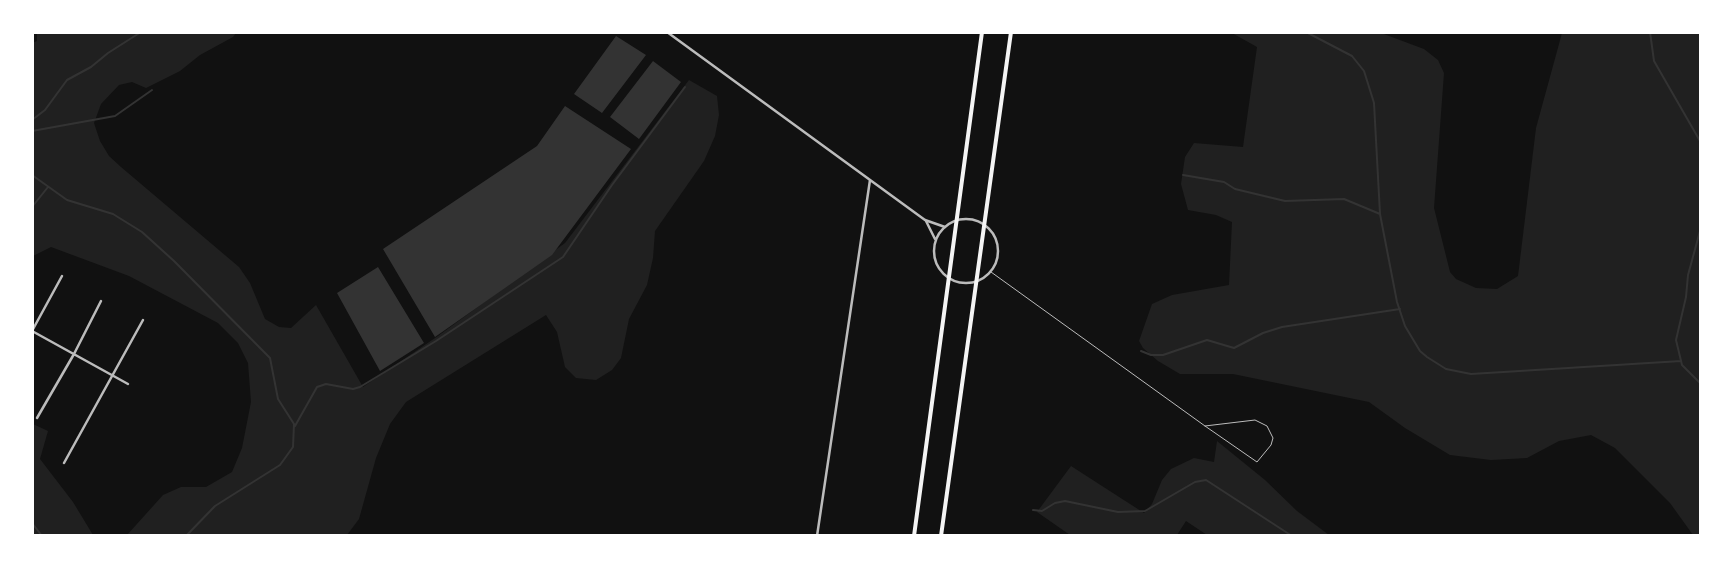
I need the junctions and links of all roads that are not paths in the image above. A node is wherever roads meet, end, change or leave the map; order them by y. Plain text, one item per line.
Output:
1 (668, 32) edge
2 (982, 32) edge
3 (1011, 32) edge
4 (870, 180) junction
5 (925, 220) junction
6 (957, 220) junction
7 (984, 224) junction
8 (945, 227) junction
9 (936, 240) junction
10 (991, 272) junction
11 (62, 276) dead end
12 (949, 279) junction
13 (976, 282) junction
14 (101, 301) dead end
15 (143, 320) dead end
16 (32, 331) edge
17 (74, 354) junction
18 (114, 376) junction
19 (128, 384) dead end
20 (37, 418) dead end
21 (1205, 426) junction
22 (64, 463) dead end
23 (816, 536) edge
24 (914, 536) edge
25 (941, 536) edge

1 - 4 street
2 - 6 main road
3 - 7 main road
4 - 5 street
4 - 23 street
5 - 8 street
5 - 9 street
6 - 7 street
6 - 8 street
6 - 12 main road
7 - 10 street
7 - 13 main road
8 - 9 street
9 - 12 street
10 - 13 street
10 - 21 lane
11 - 16 street
12 - 13 street
12 - 24 main road
13 - 25 main road
14 - 17 street
15 - 18 street
16 - 17 street
17 - 18 street
17 - 20 street
18 - 19 street
18 - 22 street
21 - 21 lane

